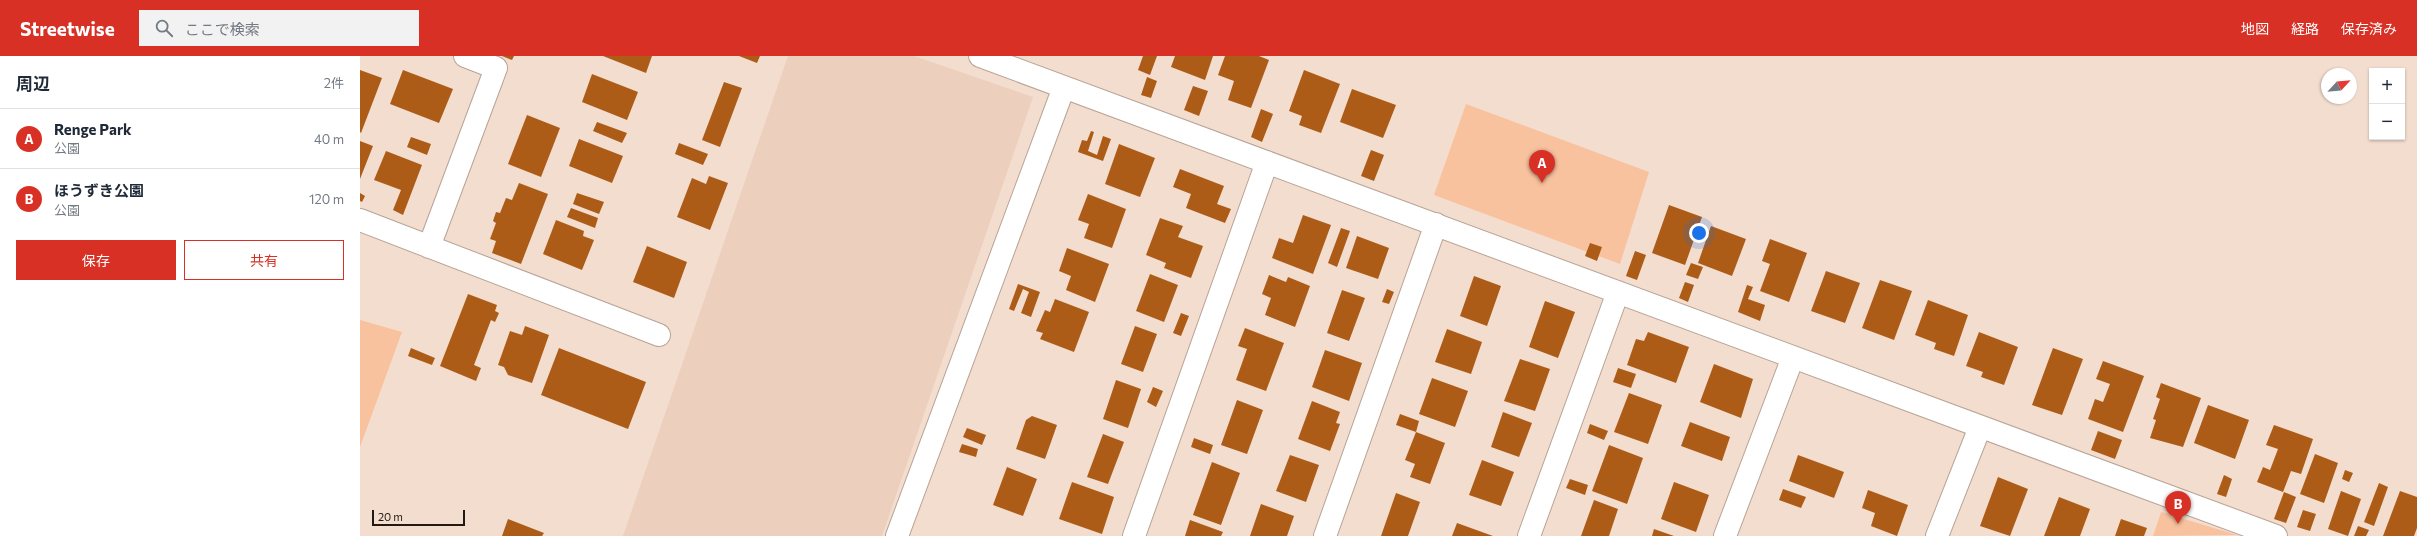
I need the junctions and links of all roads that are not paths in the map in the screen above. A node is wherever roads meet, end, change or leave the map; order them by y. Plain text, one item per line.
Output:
1 (465, 56) edge
2 (980, 56) edge
3 (1064, 87) junction
4 (1267, 162) junction
5 (360, 220) edge
6 (1436, 224) junction
7 (429, 247) junction
8 (1618, 292) junction
9 (659, 336) dead end
10 (1793, 357) junction
11 (1980, 426) junction
12 (896, 536) edge
13 (1134, 536) edge
14 (1325, 536) edge
15 (1529, 536) edge
16 (1725, 536) edge
17 (1937, 536) edge
18 (2276, 536) edge

1 - 7 street
2 - 3 street
3 - 4 street
3 - 12 street
4 - 6 street
4 - 13 street
5 - 7 street
6 - 8 street
6 - 14 street
7 - 9 street
8 - 10 street
8 - 15 street
10 - 11 street
10 - 16 street
11 - 17 street
11 - 18 street

